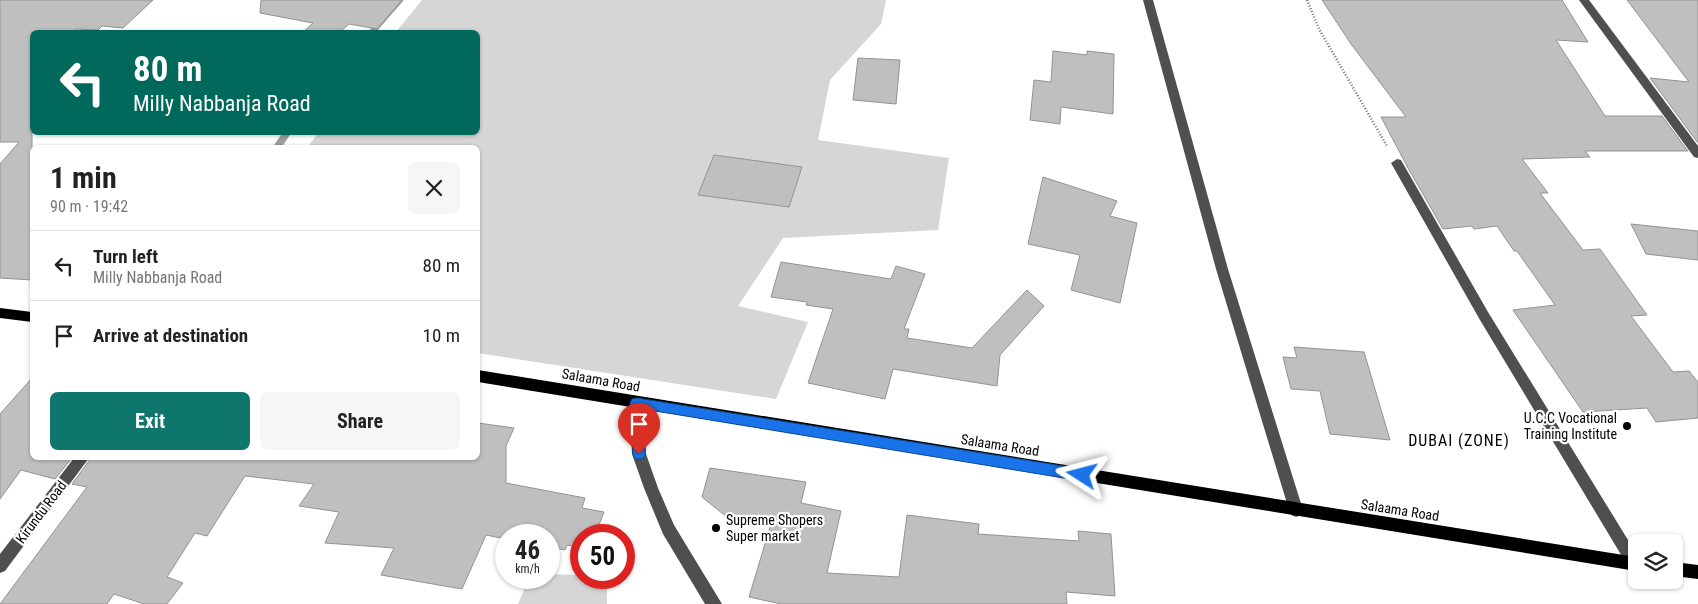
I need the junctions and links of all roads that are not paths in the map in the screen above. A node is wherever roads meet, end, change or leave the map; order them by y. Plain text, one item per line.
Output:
1 (1148, 0) edge
2 (1584, 0) edge
3 (1698, 154) edge
4 (1397, 163) road end
5 (0, 313) edge
6 (30, 318) edge
7 (480, 376) edge
8 (637, 403) junction
9 (80, 460) edge
10 (1296, 510) junction
11 (1628, 553) edge
12 (1628, 563) edge
13 (0, 566) edge
14 (1683, 570) edge
15 (1698, 572) edge
16 (714, 604) edge

1 - 10 street
2 - 3 street
4 - 11 street
5 - 6 main road
7 - 8 main road, Salaama Road
8 - 10 main road, Salaama Road
8 - 16 street
9 - 13 street, Kirundu Road
10 - 12 main road, Salaama Road
14 - 15 main road

